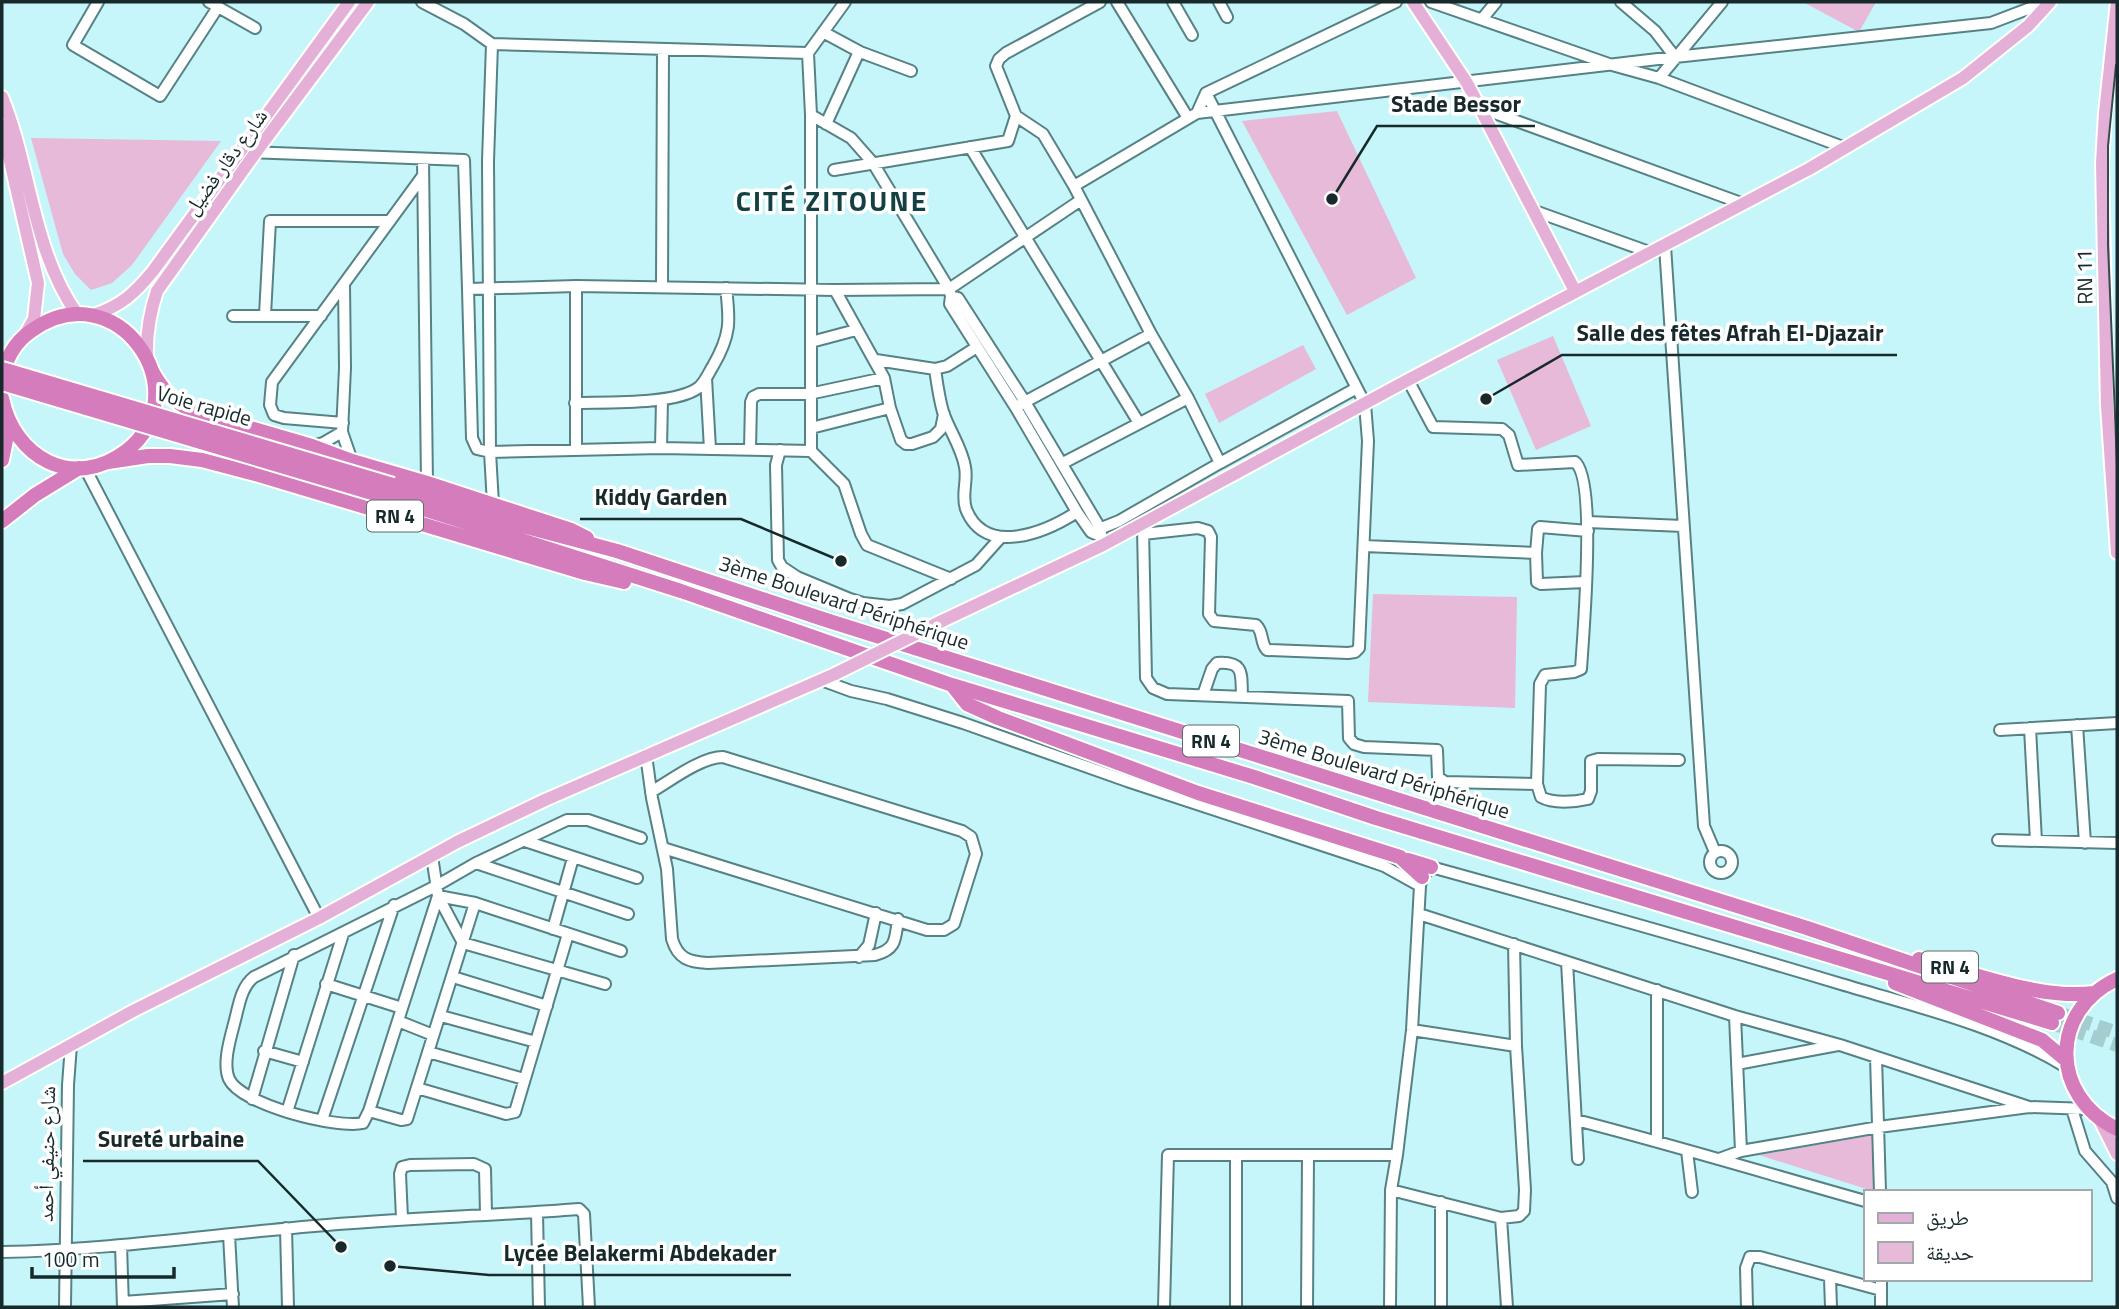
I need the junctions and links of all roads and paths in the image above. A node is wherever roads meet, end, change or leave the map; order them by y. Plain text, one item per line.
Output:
1 (98, 2) edge
2 (349, 2) edge
3 (368, 2) edge
4 (422, 2) edge
5 (845, 2) edge
6 (1100, 2) edge
7 (1117, 2) edge
8 (1173, 2) edge
9 (1219, 2) edge
10 (1396, 2) edge
11 (1413, 2) edge
12 (1431, 2) edge
13 (1496, 2) edge
14 (1620, 2) edge
15 (1722, 2) edge
16 (2048, 2) edge
17 (2117, 2) edge
18 (214, 4) edge
19 (1227, 16) dead end
20 (1482, 19) junction
21 (254, 28) dead end
22 (823, 32) junction
23 (1192, 35) dead end
24 (492, 44) junction
25 (663, 50) junction
26 (808, 53) junction
27 (857, 56) dead end
28 (1675, 57) junction
29 (1612, 65) junction
30 (911, 71) dead end
31 (1659, 78) junction
32 (1466, 83) junction
33 (1206, 93) junction
34 (2, 97) edge
35 (1478, 107) junction
36 (1214, 113) junction
37 (811, 115) junction
38 (1016, 116) junction
39 (1193, 116) junction
40 (826, 124) junction
41 (2, 126) edge
42 (970, 147) junction
43 (1843, 148) junction
44 (241, 151) junction
45 (257, 152) junction
46 (423, 159) junction
47 (464, 160) junction
48 (488, 161) junction
49 (873, 163) junction
50 (834, 170) dead end
51 (422, 177) junction
52 (22, 185) junction
53 (1074, 186) junction
54 (1081, 200) junction
55 (1741, 203) junction
56 (1532, 210) junction
57 (390, 220) junction
58 (1024, 239) junction
59 (1665, 246) junction
60 (1652, 253) junction
61 (344, 284) junction
62 (576, 286) junction
63 (662, 286) junction
64 (489, 288) junction
65 (726, 288) junction
66 (468, 289) junction
67 (811, 289) junction
68 (835, 290) junction
69 (950, 292) junction
70 (1575, 292) junction
71 (77, 314) junction
72 (265, 314) junction
73 (94, 316) junction
74 (233, 316) dead end
75 (321, 316) junction
76 (856, 330) junction
77 (1151, 334) junction
78 (15, 341) edge
79 (811, 342) junction
80 (978, 347) junction
81 (876, 360) junction
82 (1100, 362) junction
83 (150, 365) junction
84 (2, 369) edge
85 (935, 369) junction
86 (706, 378) junction
87 (884, 378) junction
88 (1408, 380) junction
89 (2, 385) edge
90 (1355, 388) junction
91 (809, 394) junction
92 (2, 398) edge
93 (1188, 398) junction
94 (662, 400) junction
95 (575, 403) junction
96 (1365, 404) junction
97 (1020, 405) junction
98 (890, 408) junction
99 (944, 414) junction
100 (5, 418) edge
101 (1139, 423) junction
102 (343, 428) junction
103 (811, 428) junction
104 (312, 446) junction
105 (661, 447) junction
106 (576, 449) junction
107 (710, 449) junction
108 (750, 449) junction
109 (779, 450) junction
110 (811, 451) junction
111 (490, 452) junction
112 (2, 460) edge
113 (352, 461) junction
114 (108, 462) junction
115 (1063, 463) junction
116 (1220, 463) junction
117 (82, 468) junction
118 (427, 483) junction
119 (391, 491) junction
120 (493, 504) junction
121 (1077, 512) junction
122 (2, 521) edge
123 (1588, 526) junction
124 (1683, 526) junction
125 (1143, 529) junction
126 (1099, 535) junction
127 (1001, 537) junction
128 (1364, 546) junction
129 (617, 551) junction
130 (2117, 552) edge
131 (1536, 553) junction
132 (951, 579) junction
133 (1586, 583) junction
134 (681, 591) junction
135 (821, 680) junction
136 (952, 685) junction
137 (1203, 695) junction
138 (1242, 697) junction
139 (2117, 723) edge
140 (2077, 725) junction
141 (2030, 728) junction
142 (2000, 730) dead end
143 (646, 755) junction
144 (1679, 760) dead end
145 (1537, 783) junction
146 (651, 792) junction
147 (641, 838) dead end
148 (1998, 840) dead end
149 (525, 841) junction
150 (2036, 841) junction
151 (2085, 843) junction
152 (2117, 844) edge
153 (663, 848) junction
154 (1715, 852) dead end
155 (432, 856) junction
156 (573, 858) junction
157 (476, 863) junction
158 (1425, 877) junction
159 (637, 878) dead end
160 (437, 891) junction
161 (563, 893) junction
162 (475, 903) junction
163 (394, 905) junction
164 (876, 913) junction
165 (628, 914) dead end
166 (1419, 914) junction
167 (319, 918) junction
168 (898, 919) junction
169 (1807, 928) junction
170 (553, 929) junction
171 (343, 934) junction
172 (568, 934) junction
173 (463, 943) junction
174 (1514, 944) junction
175 (621, 951) dead end
176 (294, 955) junction
177 (859, 957) junction
178 (1567, 962) junction
179 (1860, 964) junction
180 (558, 970) junction
181 (2117, 972) edge
182 (453, 977) junction
183 (2117, 979) edge
184 (1888, 980) junction
185 (326, 984) junction
186 (605, 984) dead end
187 (1657, 990) junction
188 (2098, 990) junction
189 (363, 996) junction
190 (547, 1006) junction
191 (402, 1008) junction
192 (1929, 1008) junction
193 (440, 1016) junction
194 (1735, 1016) junction
195 (398, 1021) junction
196 (1412, 1031) junction
197 (433, 1035) junction
198 (536, 1042) junction
199 (71, 1045) junction
200 (1840, 1045) junction
201 (1516, 1046) junction
202 (264, 1051) junction
203 (428, 1052) junction
204 (1876, 1057) junction
205 (303, 1062) junction
206 (1737, 1064) junction
207 (2068, 1064) junction
208 (524, 1079) junction
209 (2, 1083) edge
210 (417, 1088) junction
211 (252, 1099) junction
212 (2029, 1107) junction
213 (2072, 1109) junction
214 (2088, 1109) junction
215 (369, 1111) junction
216 (287, 1112) junction
217 (322, 1120) junction
218 (1576, 1120) junction
219 (2101, 1120) junction
220 (1879, 1128) junction
221 (2117, 1129) edge
222 (1657, 1141) junction
223 (1741, 1151) junction
224 (1686, 1152) junction
225 (2117, 1154) edge
226 (1236, 1155) junction
227 (1308, 1155) junction
228 (1397, 1155) junction
229 (1578, 1159) dead end
230 (1719, 1159) junction
231 (1391, 1190) junction
232 (1880, 1190) edge
233 (1692, 1192) dead end
234 (2117, 1198) edge
235 (1864, 1201) edge
236 (1441, 1202) junction
237 (537, 1213) junction
238 (486, 1214) junction
239 (401, 1218) junction
240 (1501, 1218) junction
241 (286, 1228) junction
242 (229, 1236) junction
243 (121, 1245) junction
244 (65, 1251) junction
245 (2, 1252) edge
246 (1830, 1278) junction
247 (1881, 1285) edge
248 (233, 1294) junction
249 (123, 1305) edge
250 (65, 1307) edge
251 (233, 1307) edge
252 (288, 1307) edge
253 (539, 1307) edge
254 (589, 1307) edge
255 (1164, 1307) edge
256 (1236, 1307) edge
257 (1307, 1307) edge
258 (1391, 1307) edge
259 (1441, 1307) edge
260 (1507, 1307) edge
261 (1747, 1307) edge
262 (1830, 1307) edge
263 (1881, 1307) edge

1 - 18 street
2 - 44 main road, شارع دقار فضيل
3 - 45 main road, شارع دقار فضيل
4 - 24 street
5 - 22 street
6 - 38 street
7 - 39 street
8 - 23 street
9 - 19 street
10 - 33 street
11 - 32 main road
12 - 20 street
13 - 20 street
14 - 28 street
15 - 28 street
16 - 28 street
16 - 43 main road
17 - 130 main road, RN 11
18 - 21 street
20 - 29 street
22 - 26 street
22 - 30 street
24 - 25 street
24 - 48 street
25 - 26 street
25 - 63 street
26 - 37 street
27 - 40 street
28 - 29 street
28 - 31 street
29 - 31 street
29 - 32 street
31 - 43 street
32 - 35 main road
32 - 36 street
33 - 36 street
33 - 39 street
34 - 52 main road
35 - 55 street
35 - 56 main road
36 - 39 street
36 - 90 street
37 - 40 street
37 - 67 street
38 - 42 street
38 - 53 street
39 - 53 street
40 - 49 street
41 - 52 main road
42 - 49 street
42 - 58 street
43 - 55 main road
44 - 45 street
44 - 73 main road, شارع دقار فضيل
45 - 46 street
45 - 83 main road, شارع دقار فضيل
46 - 47 street
46 - 51 street
47 - 48 street
47 - 66 street
48 - 64 street
49 - 50 street
49 - 69 street
51 - 57 street
51 - 118 street
52 - 71 main road
52 - 78 main road
53 - 54 street
54 - 58 street
54 - 77 street
55 - 59 main road
56 - 60 street
56 - 70 main road
57 - 61 street
57 - 72 street
58 - 69 street
58 - 82 street
59 - 60 main road
59 - 124 street
60 - 70 main road
61 - 75 street
61 - 102 street
62 - 63 street
62 - 64 street
62 - 95 street
63 - 65 street
64 - 66 street
64 - 111 street
65 - 67 street
65 - 86 street
66 - 111 street
67 - 68 street
67 - 79 street
68 - 69 street
68 - 76 street
69 - 80 street
69 - 97 street
70 - 88 main road
71 - 73 highway, 3ème Boulevard Périphérique
71 - 78 highway, 3ème Boulevard Périphérique
72 - 74 street
72 - 75 street
73 - 83 highway, 3ème Boulevard Périphérique
75 - 102 street
76 - 79 street
76 - 81 street
77 - 82 street
77 - 93 street
78 - 89 highway
79 - 91 street
80 - 85 street
80 - 97 street
81 - 85 street
81 - 87 street
82 - 97 street
82 - 101 street
83 - 104 highway, 3ème Boulevard Périphérique / RN 4
83 - 114 highway
84 - 119 highway, Voie rapide, bridge
85 - 99 street
86 - 94 street
86 - 107 street
87 - 91 street
87 - 98 street
88 - 96 main road
88 - 123 street
89 - 119 highway, Voie rapide, bridge
90 - 96 street
90 - 116 street
91 - 103 street
91 - 108 street
92 - 100 highway
93 - 101 street
93 - 116 street
94 - 95 street
94 - 105 street
95 - 106 street
96 - 125 main road
96 - 128 street
97 - 115 street
97 - 121 street
98 - 99 street
98 - 103 street
99 - 127 street
100 - 112 highway
100 - 117 highway
101 - 115 street
102 - 104 street
102 - 113 street
103 - 110 street
104 - 113 highway, 3ème Boulevard Périphérique / RN 4
105 - 106 street
105 - 107 street
106 - 111 street
107 - 108 street
108 - 109 street
109 - 110 street
109 - 132 street
110 - 132 street
111 - 120 street
113 - 118 highway, 3ème Boulevard Périphérique / RN 4
114 - 117 highway, 3ème Boulevard Périphérique
114 - 134 highway, 3ème Boulevard Périphérique / RN 4
115 - 126 street
116 - 126 street
117 - 122 highway
117 - 167 street
118 - 120 highway, 3ème Boulevard Périphérique / RN 4
119 - 129 highway, 3ème Boulevard Périphérique / RN 4
119 - 134 highway, 3ème Boulevard Périphérique / RN 4
120 - 129 highway, 3ème Boulevard Périphérique / RN 4
121 - 126 street
121 - 127 street
123 - 124 street
123 - 131 street
123 - 133 street
124 - 154 street
125 - 126 main road
125 - 128 street
125 - 137 street
126 - 135 main road, bridge
127 - 132 street
128 - 131 street
129 - 169 highway, 3ème Boulevard Périphérique / RN 4
131 - 133 street
133 - 145 street
134 - 136 highway, 3ème Boulevard Périphérique / RN 4
135 - 143 main road
135 - 158 street
136 - 158 highway
136 - 179 highway, 3ème Boulevard Périphérique / RN 4
137 - 138 street
137 - 138 street
138 - 145 street
139 - 140 street
140 - 141 street
140 - 151 street
141 - 142 street
141 - 150 street
143 - 146 street
143 - 155 main road
144 - 145 street
146 - 153 street
146 - 168 street
147 - 149 street
148 - 150 street
149 - 156 street
149 - 157 street
150 - 151 street
151 - 152 street
153 - 164 street
153 - 177 street
155 - 160 street
155 - 167 main road
156 - 159 street
156 - 161 street
157 - 160 street
157 - 161 street
158 - 166 street
158 - 192 street
160 - 162 street
160 - 163 street
160 - 173 street
160 - 191 street
161 - 165 street
161 - 170 street
162 - 170 street
162 - 173 street
163 - 171 street
163 - 189 street
164 - 168 street
164 - 177 street
166 - 174 street
166 - 196 street
167 - 199 main road
168 - 177 street
169 - 179 highway, 3ème Boulevard Périphérique / RN 4
169 - 188 highway, RN 4
170 - 172 street
171 - 176 street
171 - 185 street
172 - 175 street
172 - 180 street
173 - 180 street
173 - 182 street
174 - 178 street
174 - 201 street
176 - 202 street
176 - 211 street
178 - 187 street
178 - 218 street
179 - 184 highway, RN 4
180 - 186 street
180 - 190 street
181 - 188 main road
182 - 190 street
182 - 193 street
183 - 188 highway
184 - 192 highway
184 - 207 highway, RN 4
185 - 189 street
185 - 205 street
187 - 194 street
187 - 222 street
188 - 207 highway
189 - 191 street
189 - 217 street
190 - 198 street
191 - 195 street
192 - 207 street
193 - 197 street
193 - 198 street
194 - 200 street
194 - 206 street
195 - 197 street
195 - 215 street
196 - 201 street
196 - 228 street
197 - 203 street
198 - 208 street
199 - 209 main road
199 - 244 street, شارع حنيفي أحمد
200 - 204 street
200 - 206 street
201 - 240 street
202 - 205 street
202 - 211 street
203 - 208 street
203 - 210 street
204 - 212 street
204 - 220 street
205 - 216 street
206 - 223 street
207 - 214 highway
208 - 210 street
210 - 215 street
211 - 216 street
212 - 213 street
212 - 220 street
213 - 214 street
213 - 234 street
214 - 219 highway
215 - 217 street
216 - 217 street
218 - 222 street
218 - 229 street
219 - 221 highway
219 - 225 main road
220 - 223 street
220 - 232 street
222 - 224 street
223 - 230 street
224 - 230 street
224 - 233 street
226 - 227 street
226 - 255 street
226 - 256 street
227 - 228 street
227 - 257 street
228 - 231 street
230 - 235 street
231 - 236 street
231 - 258 street
236 - 240 street
236 - 259 street
237 - 238 street
237 - 253 street
237 - 254 street
238 - 239 street
238 - 239 street
239 - 241 street
240 - 260 street
241 - 242 street
241 - 252 street
242 - 243 street
242 - 248 street
243 - 244 street
243 - 249 street
244 - 245 street
244 - 250 street, شارع حنيفي أحمد
246 - 247 street
246 - 261 street
246 - 262 street
247 - 263 street
248 - 249 street
248 - 251 street

